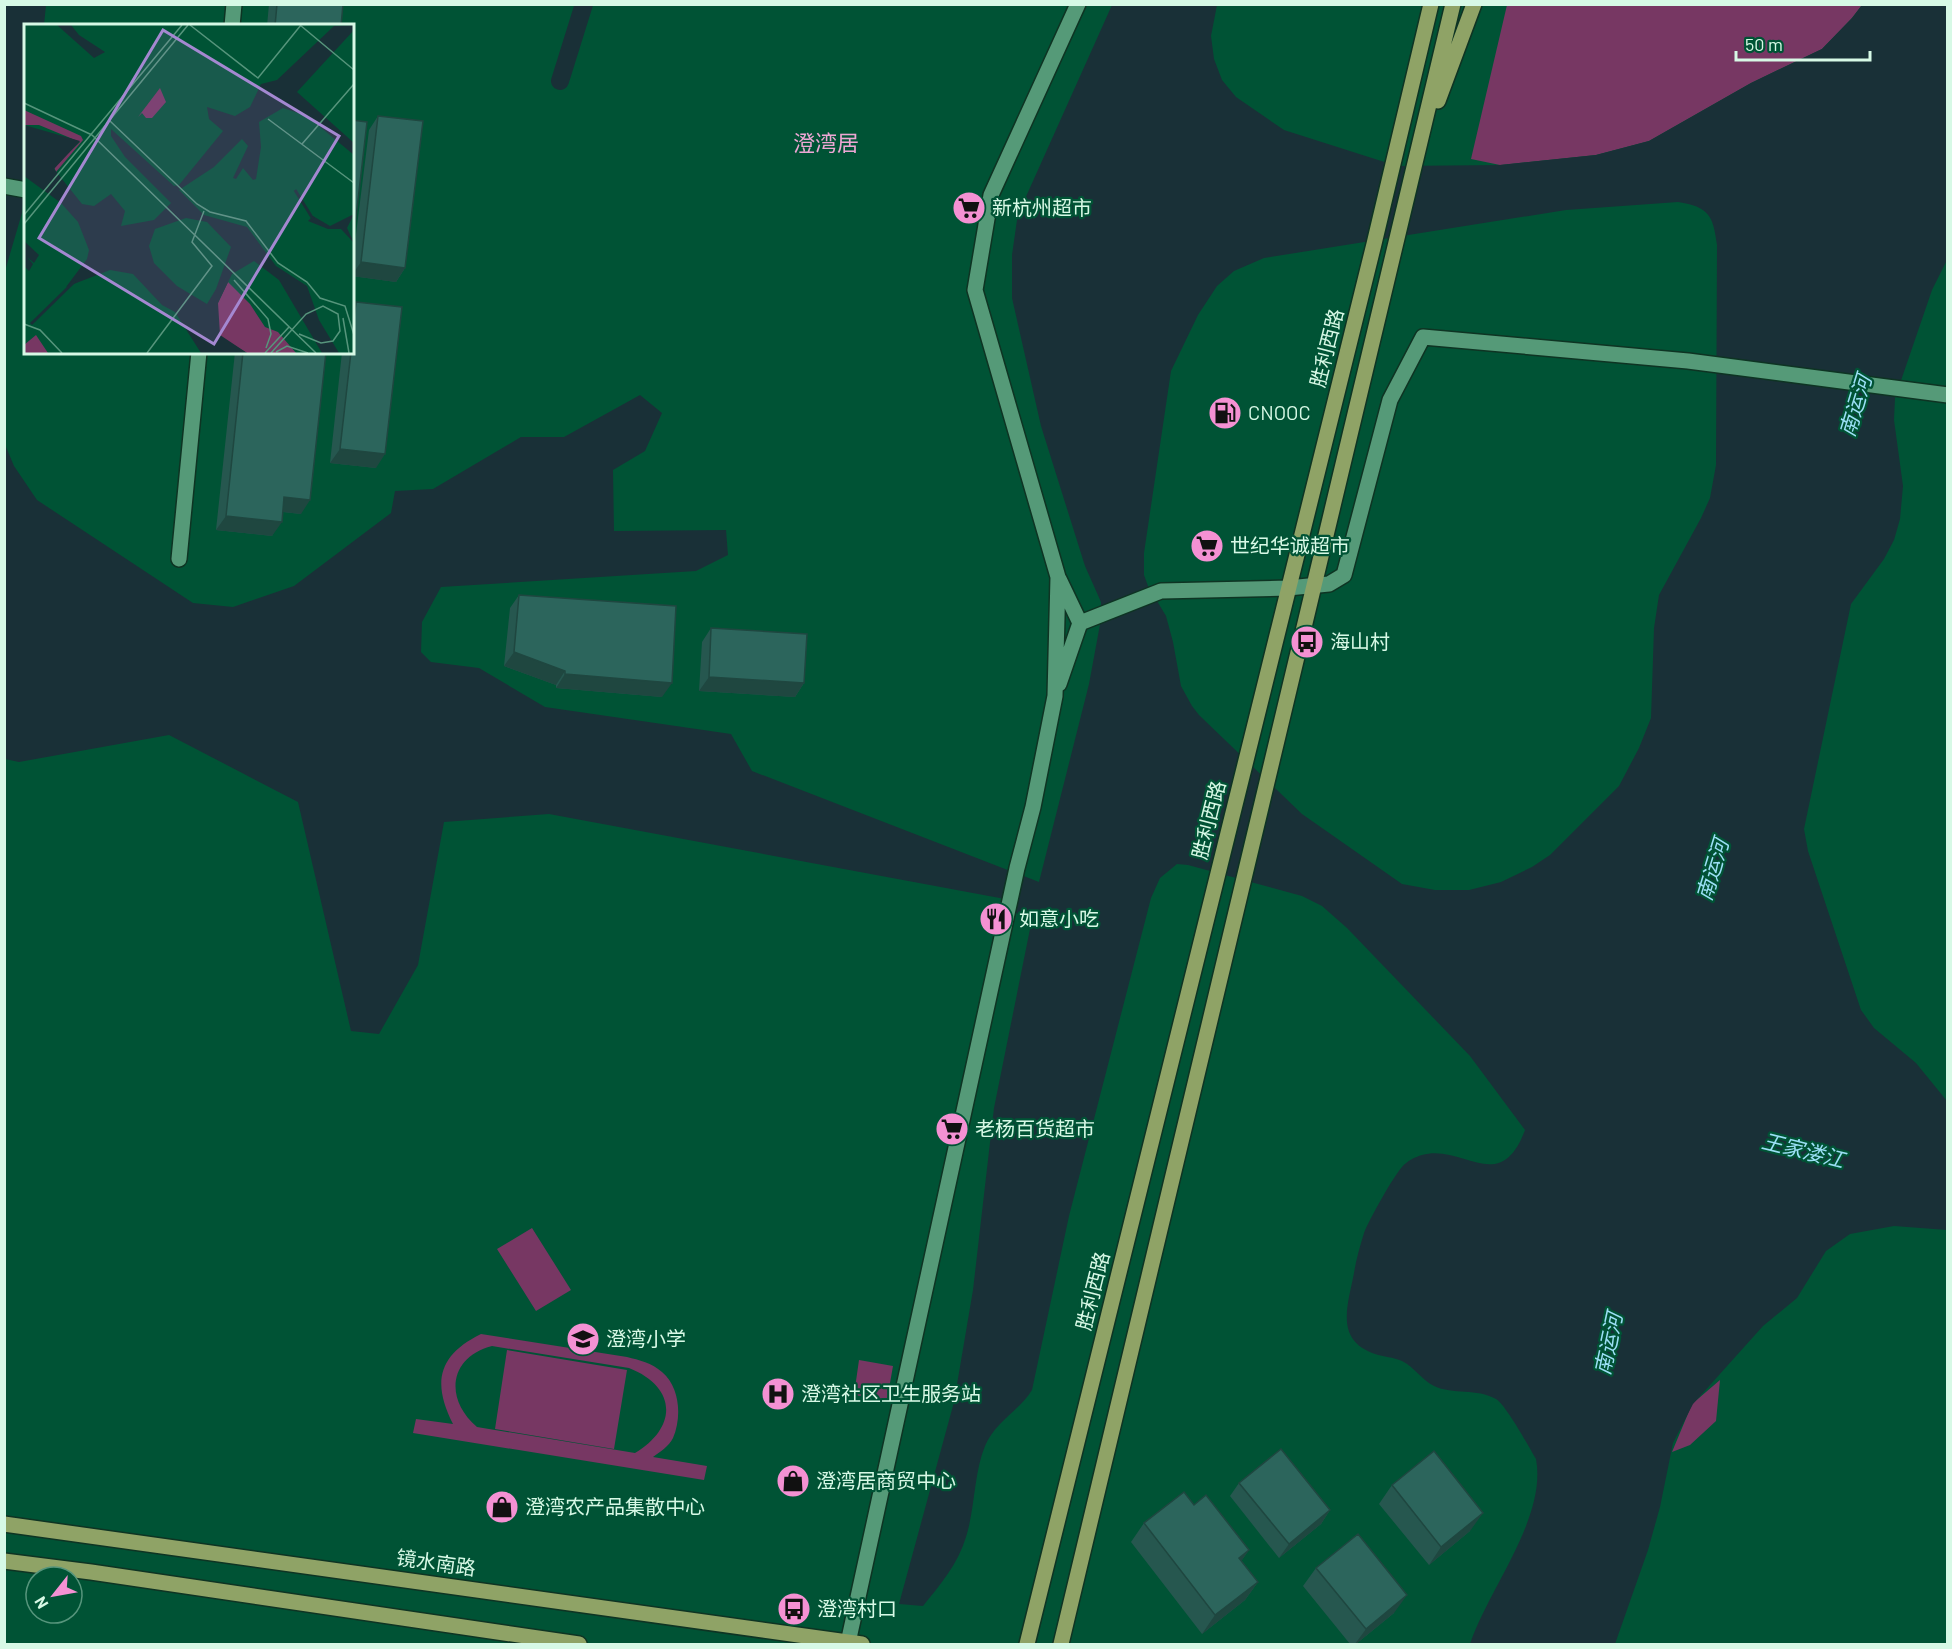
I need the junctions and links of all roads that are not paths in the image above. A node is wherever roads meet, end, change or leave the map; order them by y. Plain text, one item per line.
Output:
1 (234, 4) edge
2 (1078, 4) edge
3 (1431, 4) edge
4 (1453, 4) edge
5 (1474, 4) edge
6 (232, 24) edge
7 (1416, 157) junction
8 (4, 186) edge
9 (24, 190) edge
10 (199, 354) edge
11 (1947, 395) edge
12 (179, 559) dead end
13 (1058, 577) junction
14 (1313, 584) junction
15 (1288, 588) junction
16 (1086, 621) junction
17 (1055, 696) junction
18 (4, 1524) edge
19 (4, 1561) edge
20 (579, 1644) edge
21 (855, 1644) edge
22 (1027, 1644) edge
23 (1061, 1644) edge

1 - 6 street
2 - 13 street
3 - 15 main road, 胜利西路
4 - 7 main road
5 - 7 main road
7 - 14 main road
8 - 9 street
10 - 12 street
11 - 14 street
13 - 16 street
13 - 17 street
14 - 15 street
14 - 23 main road
15 - 16 street
15 - 22 main road, 胜利西路
16 - 17 street
17 - 21 street
18 - 21 main road, 镜水南路
19 - 20 main road

